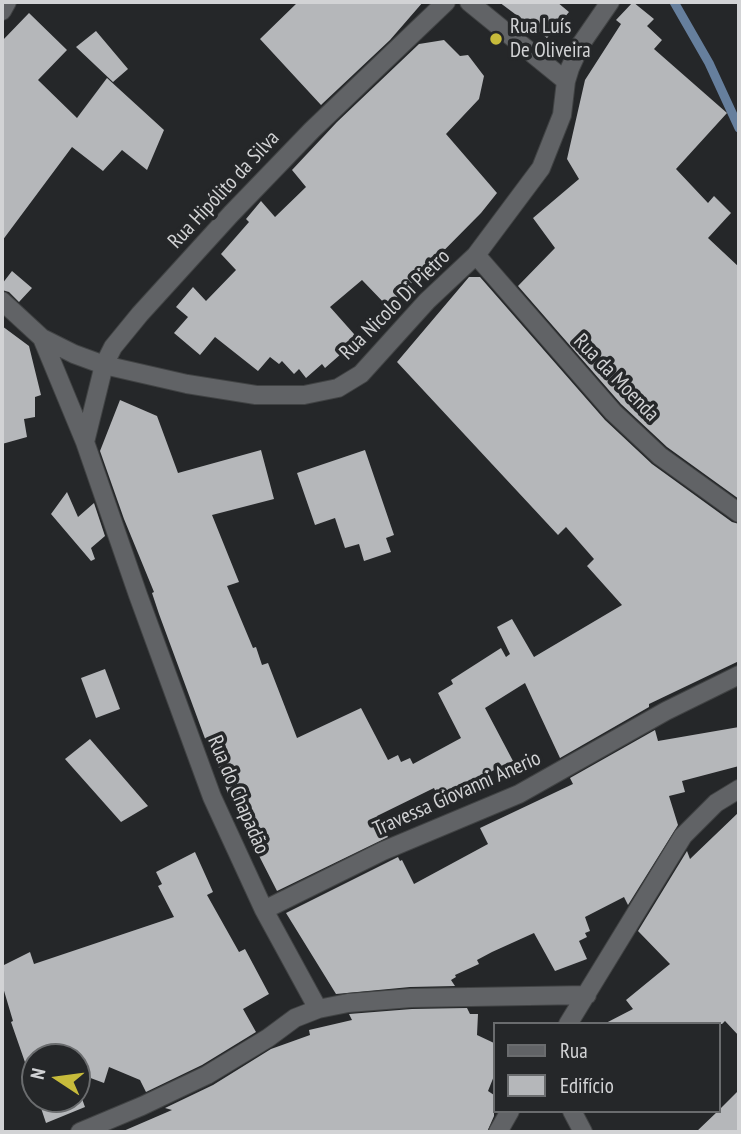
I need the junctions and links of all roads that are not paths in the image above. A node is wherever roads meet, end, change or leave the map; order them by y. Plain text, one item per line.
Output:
1 (7, 2) edge
2 (446, 2) edge
3 (470, 2) edge
4 (610, 2) edge
5 (2, 10) edge
6 (566, 81) junction
7 (476, 255) junction
8 (2, 301) edge
9 (42, 338) junction
10 (104, 365) junction
11 (85, 442) junction
12 (739, 513) edge
13 (739, 675) edge
14 (739, 789) edge
15 (264, 910) junction
16 (587, 995) junction
17 (318, 1009) junction
18 (569, 1022) edge
19 (509, 1113) edge
20 (573, 1113) edge
21 (80, 1132) edge
22 (498, 1132) edge
23 (583, 1132) edge

1 - 5 street
2 - 10 street, Rua Hipólito da Silva
3 - 6 street
4 - 6 street, Rua Nicolo Di Pietro
6 - 7 street, Rua Nicolo Di Pietro
7 - 10 street, Rua Nicolo Di Pietro
7 - 12 street, Rua da Moenda
8 - 9 street, Rua Nicolo Di Pietro
9 - 10 street, Rua Nicolo Di Pietro
9 - 11 street, Rua do Chapadão
10 - 11 street, Rua Hipólito da Silva
11 - 15 street, Rua do Chapadão
13 - 15 street, Travessa Giovanni Anerio
14 - 16 street
15 - 17 street, Rua do Chapadão
16 - 17 street
16 - 18 street
17 - 21 street
19 - 22 street
20 - 23 street

